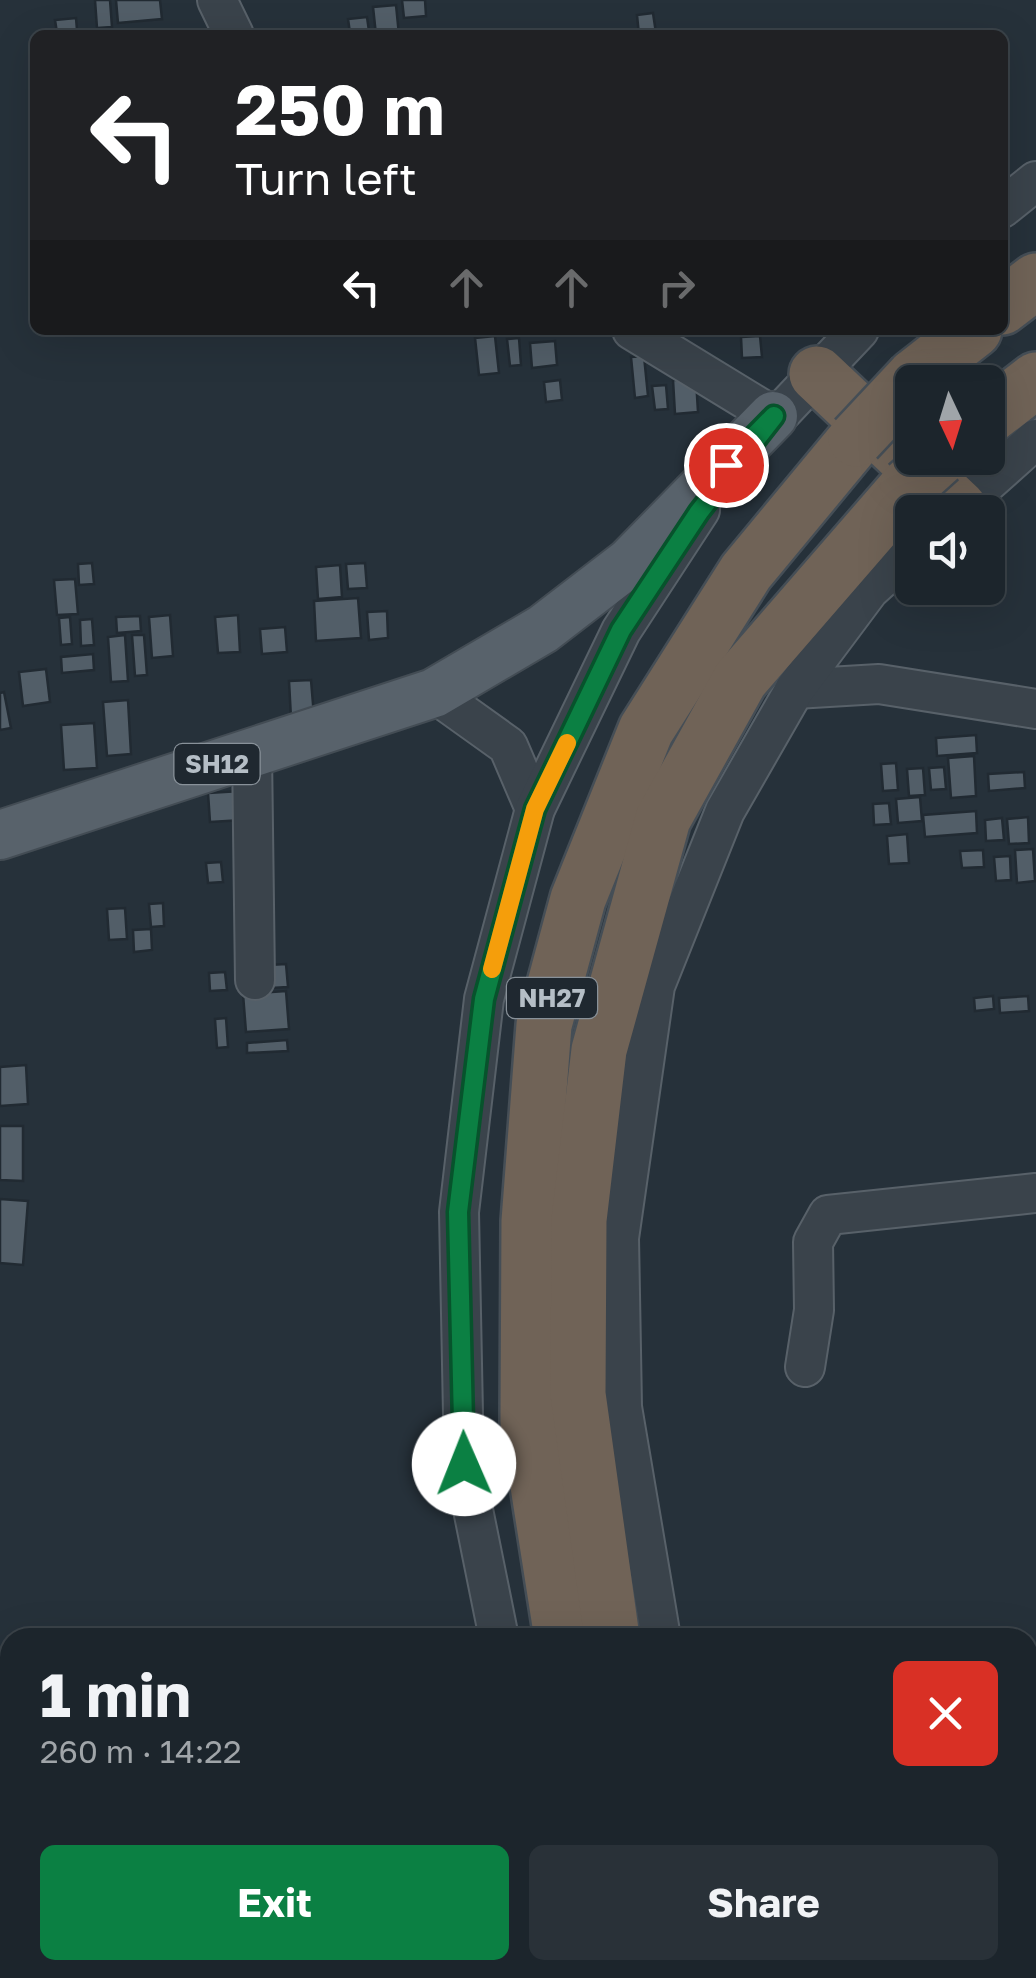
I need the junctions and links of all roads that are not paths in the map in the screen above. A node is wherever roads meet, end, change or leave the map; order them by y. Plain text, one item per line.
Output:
1 (217, 0) edge
2 (232, 30) edge
3 (1036, 181) edge
4 (1008, 203) edge
5 (1036, 281) edge
6 (1008, 302) edge
7 (640, 335) edge
8 (854, 335) edge
9 (968, 335) edge
10 (817, 374) junction
11 (1036, 380) edge
12 (1005, 404) edge
13 (774, 416) junction
14 (1036, 438) edge
15 (940, 491) edge
16 (895, 566) edge
17 (795, 689) junction
18 (434, 693) junction
19 (1036, 708) edge
20 (252, 753) junction
21 (535, 809) junction
22 (0, 835) edge
23 (255, 980) dead end
24 (1036, 1192) edge
25 (805, 1367) dead end
26 (497, 1628) edge
27 (560, 1628) edge
28 (611, 1628) edge
29 (659, 1628) edge

1 - 2 street
3 - 4 street
5 - 6 highway
7 - 13 street
8 - 10 street
9 - 27 highway, NH27, bridge
10 - 13 street
10 - 15 highway
11 - 12 highway
13 - 18 main road
13 - 21 street
14 - 15 street
15 - 28 highway, NH27
16 - 17 street
17 - 19 street
17 - 29 street
18 - 20 main road, SH12
18 - 21 street
20 - 22 main road, SH12
20 - 23 street
21 - 26 street
24 - 25 street

